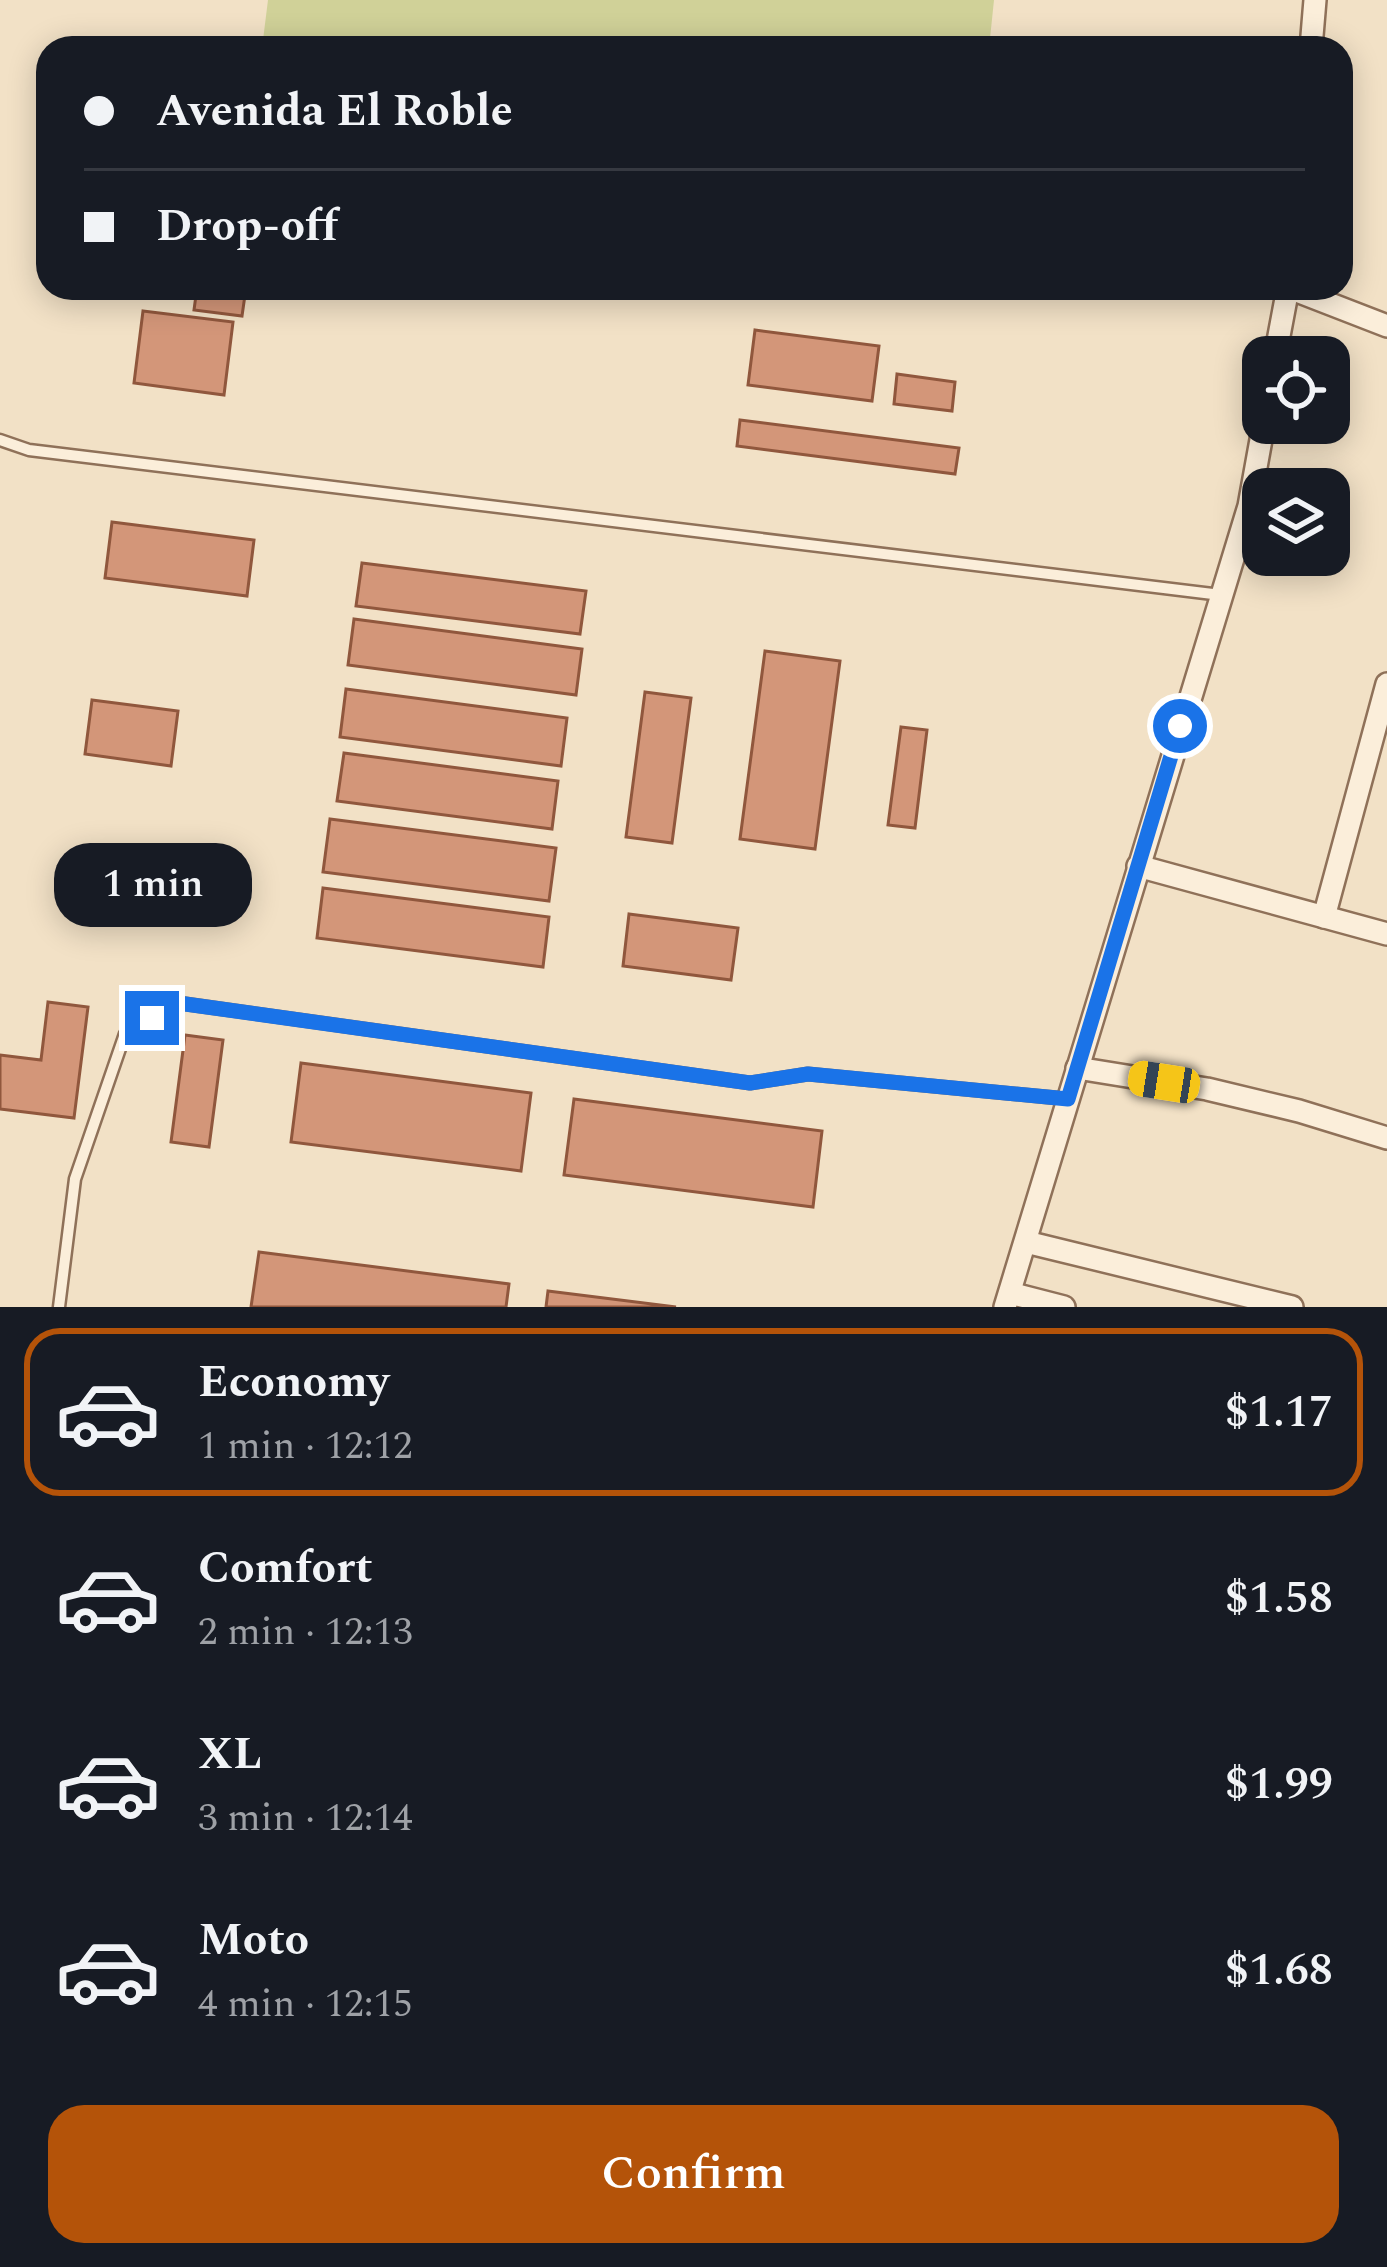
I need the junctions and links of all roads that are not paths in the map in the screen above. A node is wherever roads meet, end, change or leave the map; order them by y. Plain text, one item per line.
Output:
1 (1315, 0) edge
2 (1312, 36) edge
3 (1286, 300) edge
4 (1319, 300) edge
5 (1387, 326) edge
6 (1279, 336) edge
7 (0, 440) edge
8 (1260, 444) edge
9 (1221, 595) junction
10 (1387, 684) edge
11 (1138, 866) junction
12 (1324, 917) junction
13 (1387, 934) edge
14 (1077, 1068) junction
15 (1068, 1099) junction
16 (1387, 1138) edge
17 (1026, 1242) junction
18 (1007, 1300) edge
19 (58, 1307) edge
20 (1064, 1307) edge
21 (1292, 1307) edge

1 - 2 street
3 - 6 street
4 - 5 street
7 - 9 lane
8 - 9 street
9 - 11 street
10 - 12 street
11 - 12 street
11 - 14 street
12 - 13 street
14 - 15 street
14 - 16 street
15 - 17 street
15 - 19 lane
17 - 18 street
17 - 21 street
18 - 20 street

